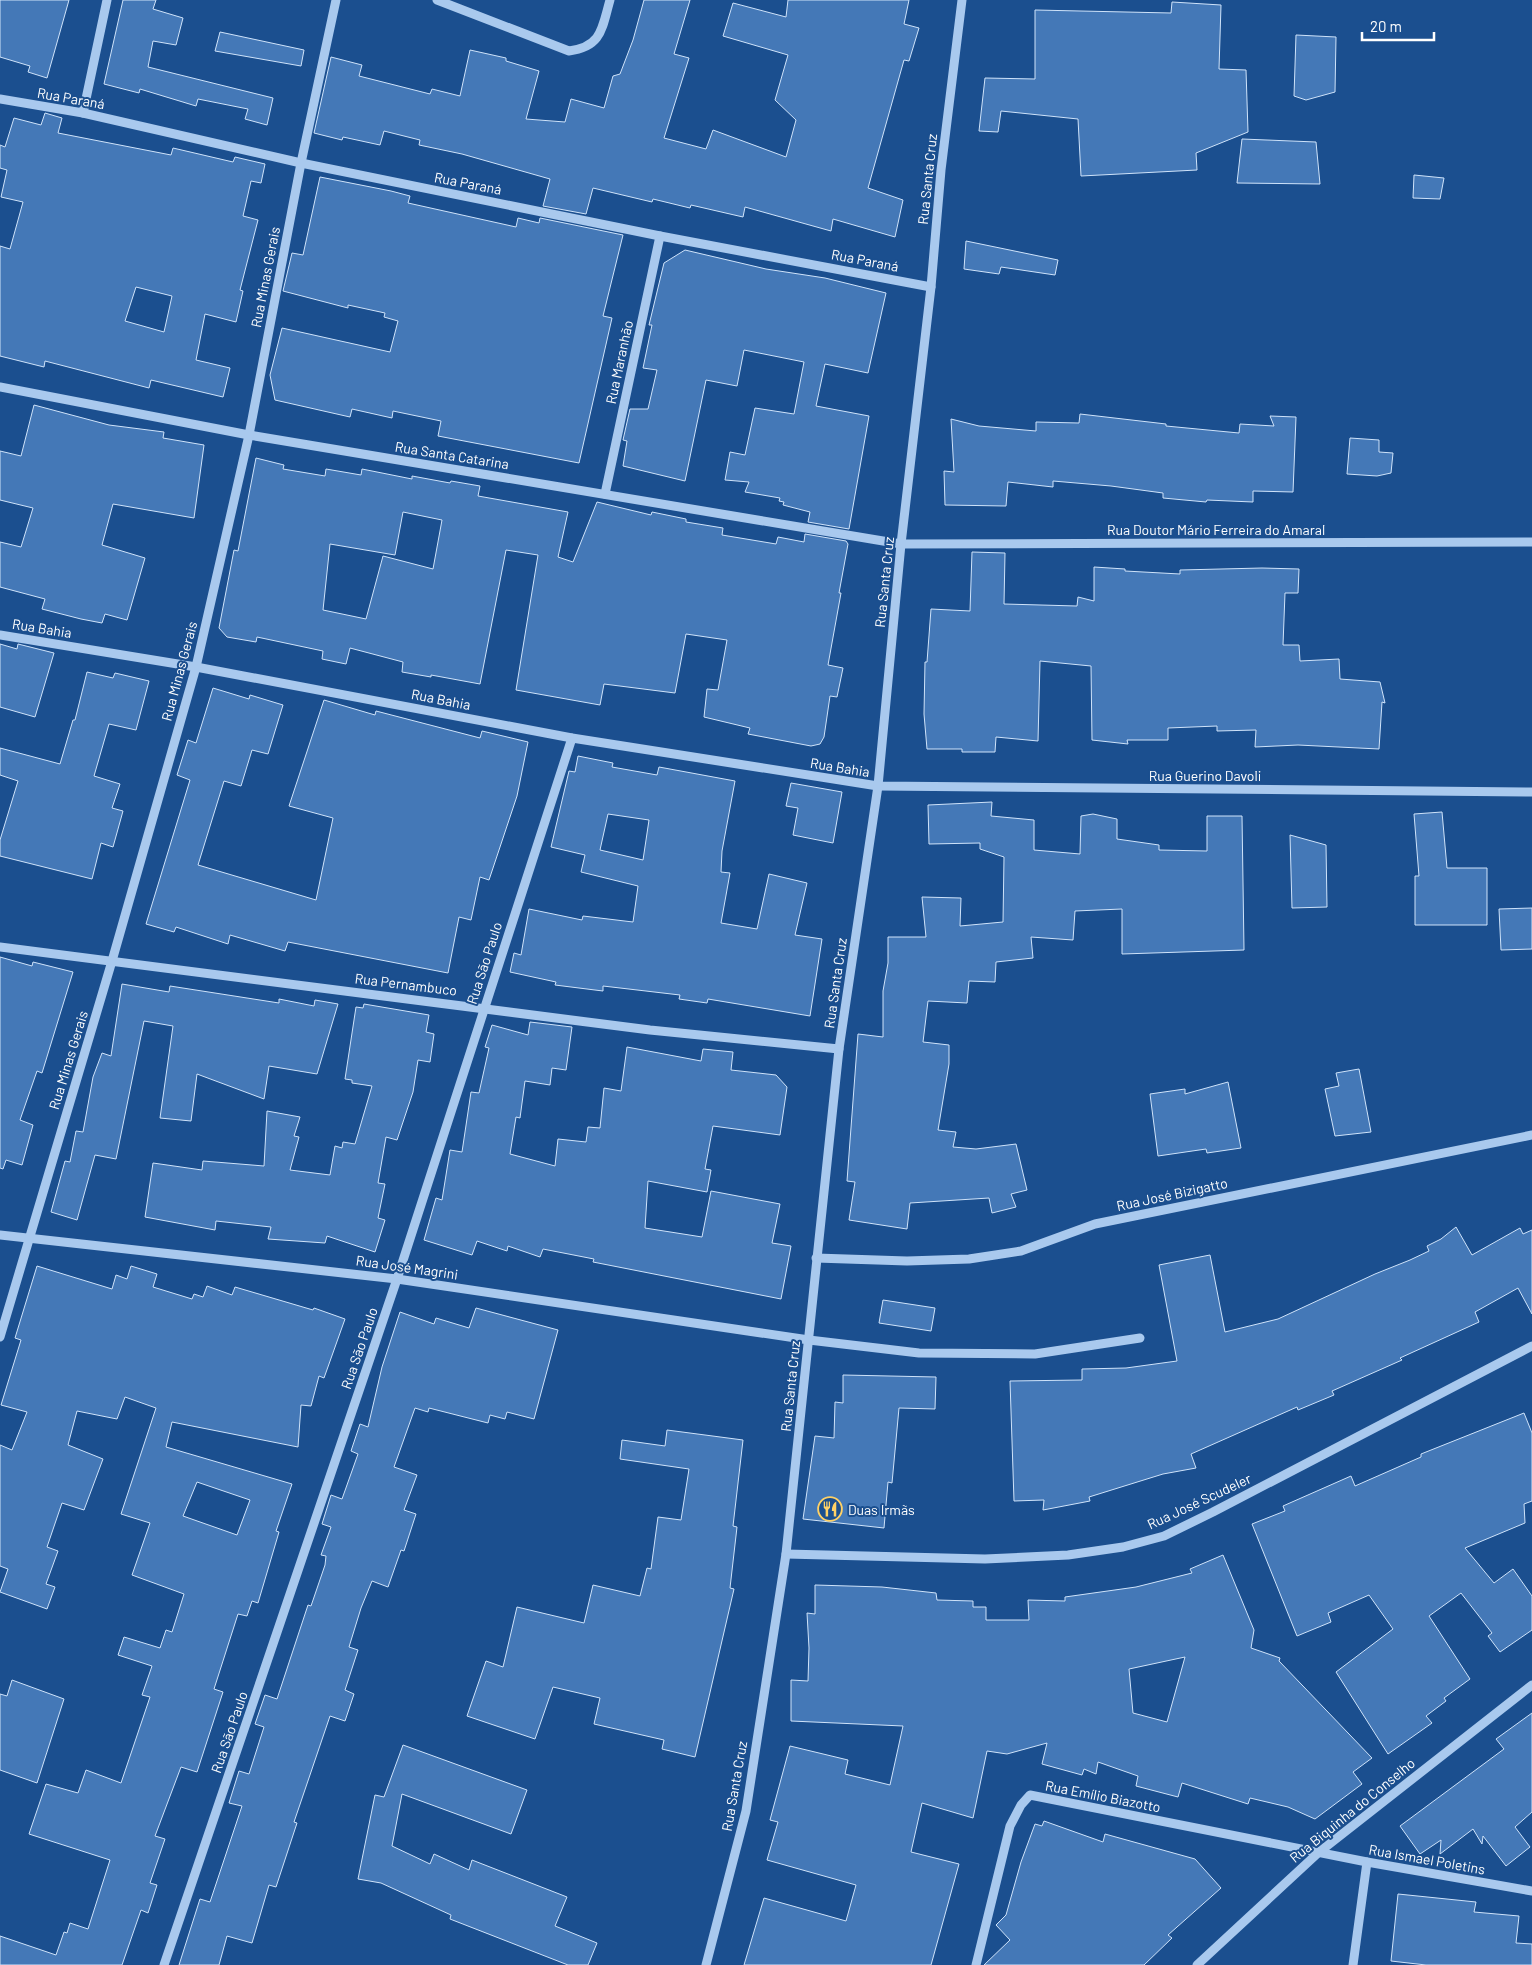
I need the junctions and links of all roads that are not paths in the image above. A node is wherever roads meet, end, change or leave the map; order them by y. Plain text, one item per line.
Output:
1 (107, 0) edge
2 (336, 0) edge
3 (437, 0) edge
4 (610, 0) edge
5 (962, 0) edge
6 (0, 99) edge
7 (83, 113) junction
8 (301, 163) junction
9 (660, 236) junction
10 (931, 286) junction
11 (0, 387) edge
12 (249, 435) junction
13 (605, 494) junction
14 (1532, 542) edge
15 (901, 544) junction
16 (0, 635) edge
17 (196, 667) junction
18 (572, 738) junction
19 (878, 786) junction
20 (1532, 792) edge
21 (0, 947) edge
22 (112, 962) junction
23 (485, 1008) junction
24 (839, 1049) junction
25 (1532, 1135) edge
26 (0, 1235) edge
27 (30, 1238) junction
28 (816, 1258) junction
29 (396, 1279) junction
30 (0, 1337) edge
31 (1140, 1338) dead end
32 (809, 1340) junction
33 (1532, 1346) edge
34 (786, 1554) junction
35 (1532, 1685) edge
36 (1318, 1853) junction
37 (1367, 1862) junction
38 (1532, 1891) edge
39 (164, 1965) edge
40 (706, 1965) edge
41 (976, 1965) edge
42 (1197, 1965) edge
43 (1353, 1965) edge

1 - 7 street
2 - 8 street, Rua Minas Gerais
3 - 4 street
5 - 10 street, Rua Santa Cruz
6 - 7 street, Rua Paraná
7 - 8 street, Rua Paraná
8 - 9 street, Rua Paraná
8 - 12 street, Rua Minas Gerais
9 - 10 street, Rua Paraná
9 - 13 street, Rua Maranhão
10 - 15 street, Rua Santa Cruz
11 - 12 street, Rua Santa Catarina
12 - 13 street, Rua Santa Catarina
12 - 17 street, Rua Minas Gerais
13 - 15 street, Rua Santa Catarina
14 - 15 street, Rua Doutor Mário Ferreira do Amaral
15 - 19 street, Rua Santa Cruz
16 - 17 street, Rua Bahia
17 - 18 street, Rua Bahia
17 - 22 street, Rua Minas Gerais
18 - 19 street, Rua Bahia
18 - 23 street, Rua São Paulo
19 - 20 street, Rua Guerino Davoli
19 - 24 street, Rua Santa Cruz
21 - 22 street, Rua Pernambuco
22 - 23 street, Rua Pernambuco
22 - 27 street, Rua Minas Gerais
23 - 24 street, Rua Pernambuco
23 - 29 street, Rua São Paulo
24 - 28 street, Rua Santa Cruz
25 - 28 street, Rua José Bizigatto
26 - 27 street, Rua José Magrini
27 - 29 street, Rua José Magrini
27 - 30 street, Rua Minas Gerais
28 - 32 street, Rua Santa Cruz
29 - 32 street, Rua José Magrini
29 - 39 street, Rua São Paulo
31 - 32 street, Rua José Magrini
32 - 34 street, Rua Santa Cruz
33 - 34 street, Rua José Scudeler
34 - 40 street, Rua Santa Cruz
35 - 36 street, Rua Biquinha do Conselho
36 - 37 street, Rua Ismael Poletins
36 - 41 street, Rua Emílio Biazotto
36 - 42 street, Rua Biquinha do Conselho
37 - 38 street, Rua Ismael Poletins
37 - 43 street

